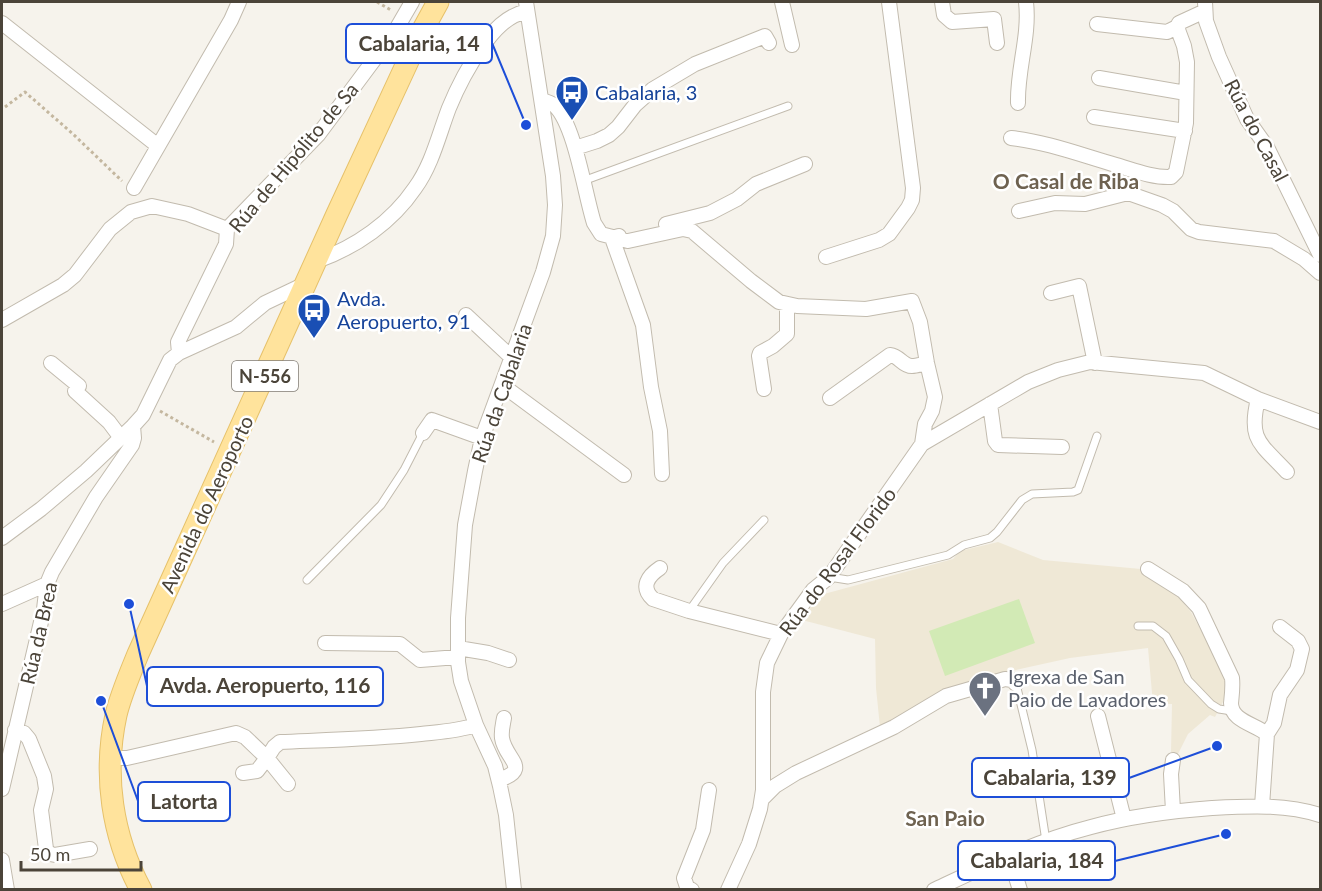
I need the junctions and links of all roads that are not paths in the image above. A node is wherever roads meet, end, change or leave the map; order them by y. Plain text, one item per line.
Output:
1 (239, 2) edge
2 (412, 2) edge
3 (438, 2) edge
4 (782, 2) edge
5 (890, 2) edge
6 (942, 2) edge
7 (1026, 2) edge
8 (526, 6) edge
9 (1205, 6) edge
10 (2, 23) edge
11 (1097, 24) dead end
12 (1177, 27) junction
13 (997, 43) dead end
14 (769, 44) dead end
15 (792, 45) dead end
16 (1099, 78) dead end
17 (1186, 93) junction
18 (542, 100) junction
19 (1018, 103) dead end
20 (788, 106) dead end
21 (1094, 117) dead end
22 (1185, 131) junction
23 (1011, 138) dead end
24 (158, 146) junction
25 (575, 148) junction
26 (804, 164) dead end
27 (583, 181) junction
28 (134, 188) road end
29 (1019, 211) dead end
30 (227, 229) junction
31 (612, 238) junction
32 (1320, 255) edge
33 (826, 257) dead end
34 (317, 261) junction
35 (1320, 273) edge
36 (307, 283) junction
37 (1051, 293) dead end
38 (787, 304) junction
39 (466, 315) dead end
40 (2, 320) edge
41 (179, 353) junction
42 (512, 358) junction
43 (51, 363) dead end
44 (927, 363) junction
45 (1095, 363) junction
46 (502, 385) junction
47 (764, 389) dead end
48 (830, 398) dead end
49 (1258, 399) junction
50 (990, 405) junction
51 (1320, 422) edge
52 (133, 426) junction
53 (423, 433) joint
54 (1097, 436) dead end
55 (121, 438) junction
56 (482, 438) junction
57 (922, 444) junction
58 (1062, 447) dead end
59 (1287, 472) dead end
60 (662, 474) dead end
61 (624, 475) dead end
62 (764, 520) dead end
63 (2, 538) edge
64 (660, 568) dead end
65 (1148, 569) dead end
66 (829, 577) junction
67 (308, 580) dead end
68 (47, 584) junction
69 (2, 604) edge
70 (689, 611) junction
71 (1138, 626) dead end
72 (1280, 627) dead end
73 (781, 634) junction
74 (325, 643) dead end
75 (458, 652) junction
76 (509, 660) dead end
77 (1016, 684) joint
78 (1232, 711) junction
79 (1098, 716) dead end
80 (504, 718) dead end
81 (476, 725) junction
82 (15, 730) junction
83 (1267, 734) junction
84 (110, 758) junction
85 (267, 758) junction
86 (1173, 760) dead end
87 (243, 773) dead end
88 (499, 780) junction
89 (288, 784) dead end
90 (2, 789) edge
91 (709, 790) dead end
92 (762, 799) junction
93 (1262, 806) junction
94 (1173, 811) junction
95 (1320, 815) edge
96 (1124, 819) junction
97 (1046, 841) junction
98 (90, 849) dead end
99 (1009, 855) junction
100 (2, 860) edge
101 (7, 890) edge
102 (141, 890) edge
103 (514, 890) edge
104 (692, 890) edge
105 (728, 890) edge
106 (934, 890) edge
107 (1020, 890) edge

1 - 24 street
2 - 30 street, Rúa de Hipólito de Sa
3 - 34 main road, Avenida do Aeroporto / N-556
4 - 15 street
5 - 33 street
6 - 13 street
7 - 19 street
8 - 18 street, Rúa da Cabalaria
8 - 34 street
9 - 12 street
9 - 32 street, Rúa do Casal
10 - 24 street
11 - 12 street
12 - 17 street
14 - 25 street
16 - 17 street
17 - 22 street
18 - 25 street
18 - 42 street, Rúa da Cabalaria
20 - 27 lane
21 - 22 street
22 - 23 street
24 - 28 street
25 - 27 street
26 - 31 street
27 - 31 street
29 - 35 street
30 - 40 street
30 - 41 street, Rúa de Hipólito de Sa
31 - 38 street
31 - 60 street
34 - 36 main road, Avenida do Aeroporto / N-556
36 - 41 street
36 - 84 main road, Avenida do Aeroporto / N-556
37 - 45 street
38 - 44 street
38 - 47 street
39 - 42 street
41 - 52 street
42 - 46 street, Rúa da Cabalaria
43 - 55 street
44 - 48 street
44 - 57 street
45 - 49 street, Rúa do Rosal Florido
45 - 50 street, Rúa do Rosal Florido
46 - 56 street, Rúa da Cabalaria
46 - 61 street
49 - 51 street, Rúa do Rosal Florido
49 - 59 street
50 - 57 street, Rúa do Rosal Florido
50 - 58 street
52 - 55 street
52 - 68 street, Rúa da Brea
53 - 56 street
53 - 67 lane
54 - 66 lane
55 - 63 street
56 - 75 street, Rúa da Cabalaria
57 - 66 street, Rúa do Rosal Florido
62 - 70 lane
64 - 70 street
65 - 78 street
66 - 73 street, Rúa do Rosal Florido
68 - 69 street
68 - 82 street, Rúa da Brea
70 - 73 street
71 - 78 lane
72 - 83 street
73 - 92 street, Rúa do Rosal Florido
74 - 75 street
75 - 76 street
75 - 81 street, Rúa da Cabalaria
77 - 92 street
77 - 97 lane
78 - 83 street
79 - 96 street
80 - 88 street
81 - 85 street
81 - 88 street, Rúa da Cabalaria
82 - 90 street, Rúa da Brea
82 - 98 street
83 - 93 street
84 - 85 street
84 - 102 main road, Avenida do Aeroporto / N-556
85 - 87 street
85 - 89 street
86 - 94 street
88 - 103 street, Rúa da Cabalaria
91 - 104 street
92 - 105 street, Rúa do Rosal Florido
93 - 94 street
93 - 95 street
94 - 96 street
96 - 97 street
97 - 99 street
99 - 106 street
99 - 107 street
100 - 101 street

